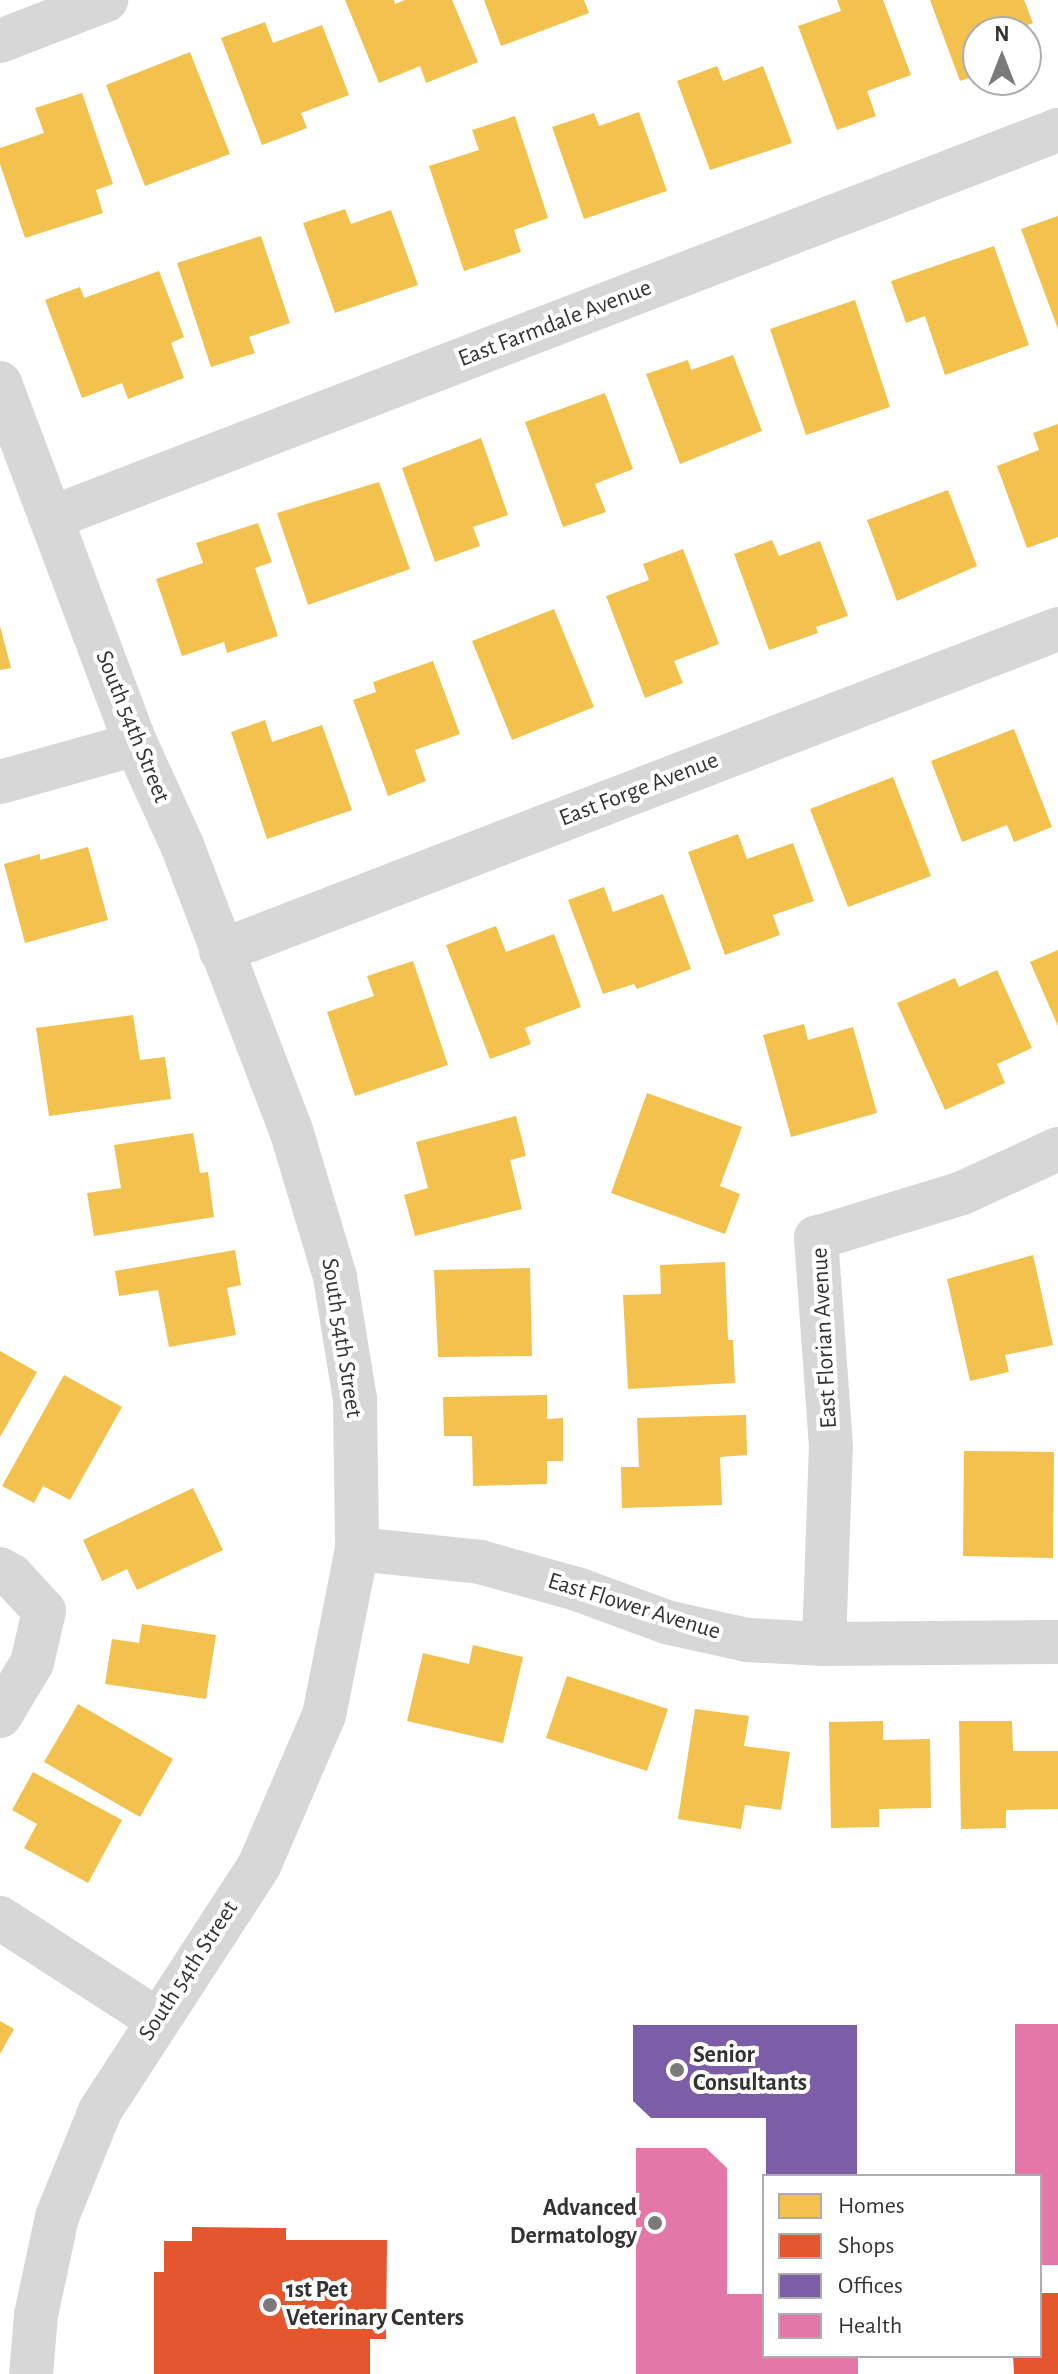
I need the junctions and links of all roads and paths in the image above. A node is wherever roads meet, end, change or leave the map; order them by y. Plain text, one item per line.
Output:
1 (106, 0) edge
2 (0, 41) edge
3 (1058, 130) edge
4 (0, 383) edge
5 (51, 518) junction
6 (1058, 629) edge
7 (136, 744) junction
8 (0, 782) edge
9 (221, 951) junction
10 (1058, 1149) edge
11 (357, 1549) junction
12 (0, 1569) edge
13 (1058, 1642) edge
14 (824, 1644) junction
15 (0, 1716) edge
16 (0, 1918) edge
17 (156, 2019) junction
18 (31, 2374) edge

1 - 2 street
3 - 5 street, East Farmdale Avenue
4 - 5 street, South 54th Street
5 - 7 street, South 54th Street
6 - 9 street, East Forge Avenue
7 - 8 street
7 - 9 street, South 54th Street
9 - 11 street, South 54th Street
10 - 14 street, East Florian Avenue
11 - 14 street, East Flower Avenue
11 - 17 street, South 54th Street
12 - 15 street
13 - 14 street, East Flower Avenue
16 - 17 street
17 - 18 street, South 54th Street

